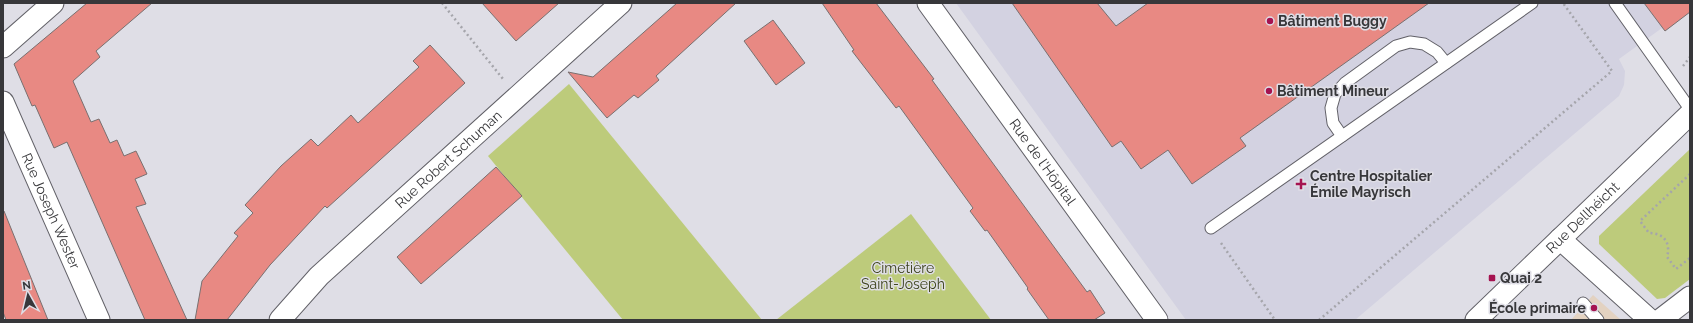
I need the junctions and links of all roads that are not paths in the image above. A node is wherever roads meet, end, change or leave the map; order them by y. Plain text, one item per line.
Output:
1 (53, 3) edge
2 (621, 3) edge
3 (928, 3) edge
4 (1532, 3) edge
5 (1615, 3) edge
6 (3, 47) edge
7 (1446, 63) junction
8 (3, 102) edge
9 (1690, 109) edge
10 (1690, 114) edge
11 (1342, 136) junction
12 (1211, 228) road end
13 (1560, 239) junction
14 (1690, 297) edge
15 (1583, 303) dead end
16 (99, 320) edge
17 (280, 320) edge
18 (1157, 320) edge
19 (1476, 320) edge
20 (1598, 320) edge
21 (1650, 320) edge
22 (1660, 320) edge

1 - 6 street
2 - 17 street, Rue Robert Schuman
3 - 18 street, Rue de l'Hôpital
4 - 7 lane
5 - 9 lane
7 - 11 lane
7 - 11 lane
8 - 16 street, Rue Joseph Wester
10 - 13 street, Rue Dellhéicht
11 - 12 lane
13 - 19 street, Rue Dellhéicht
13 - 21 street
14 - 22 street
15 - 20 lane

